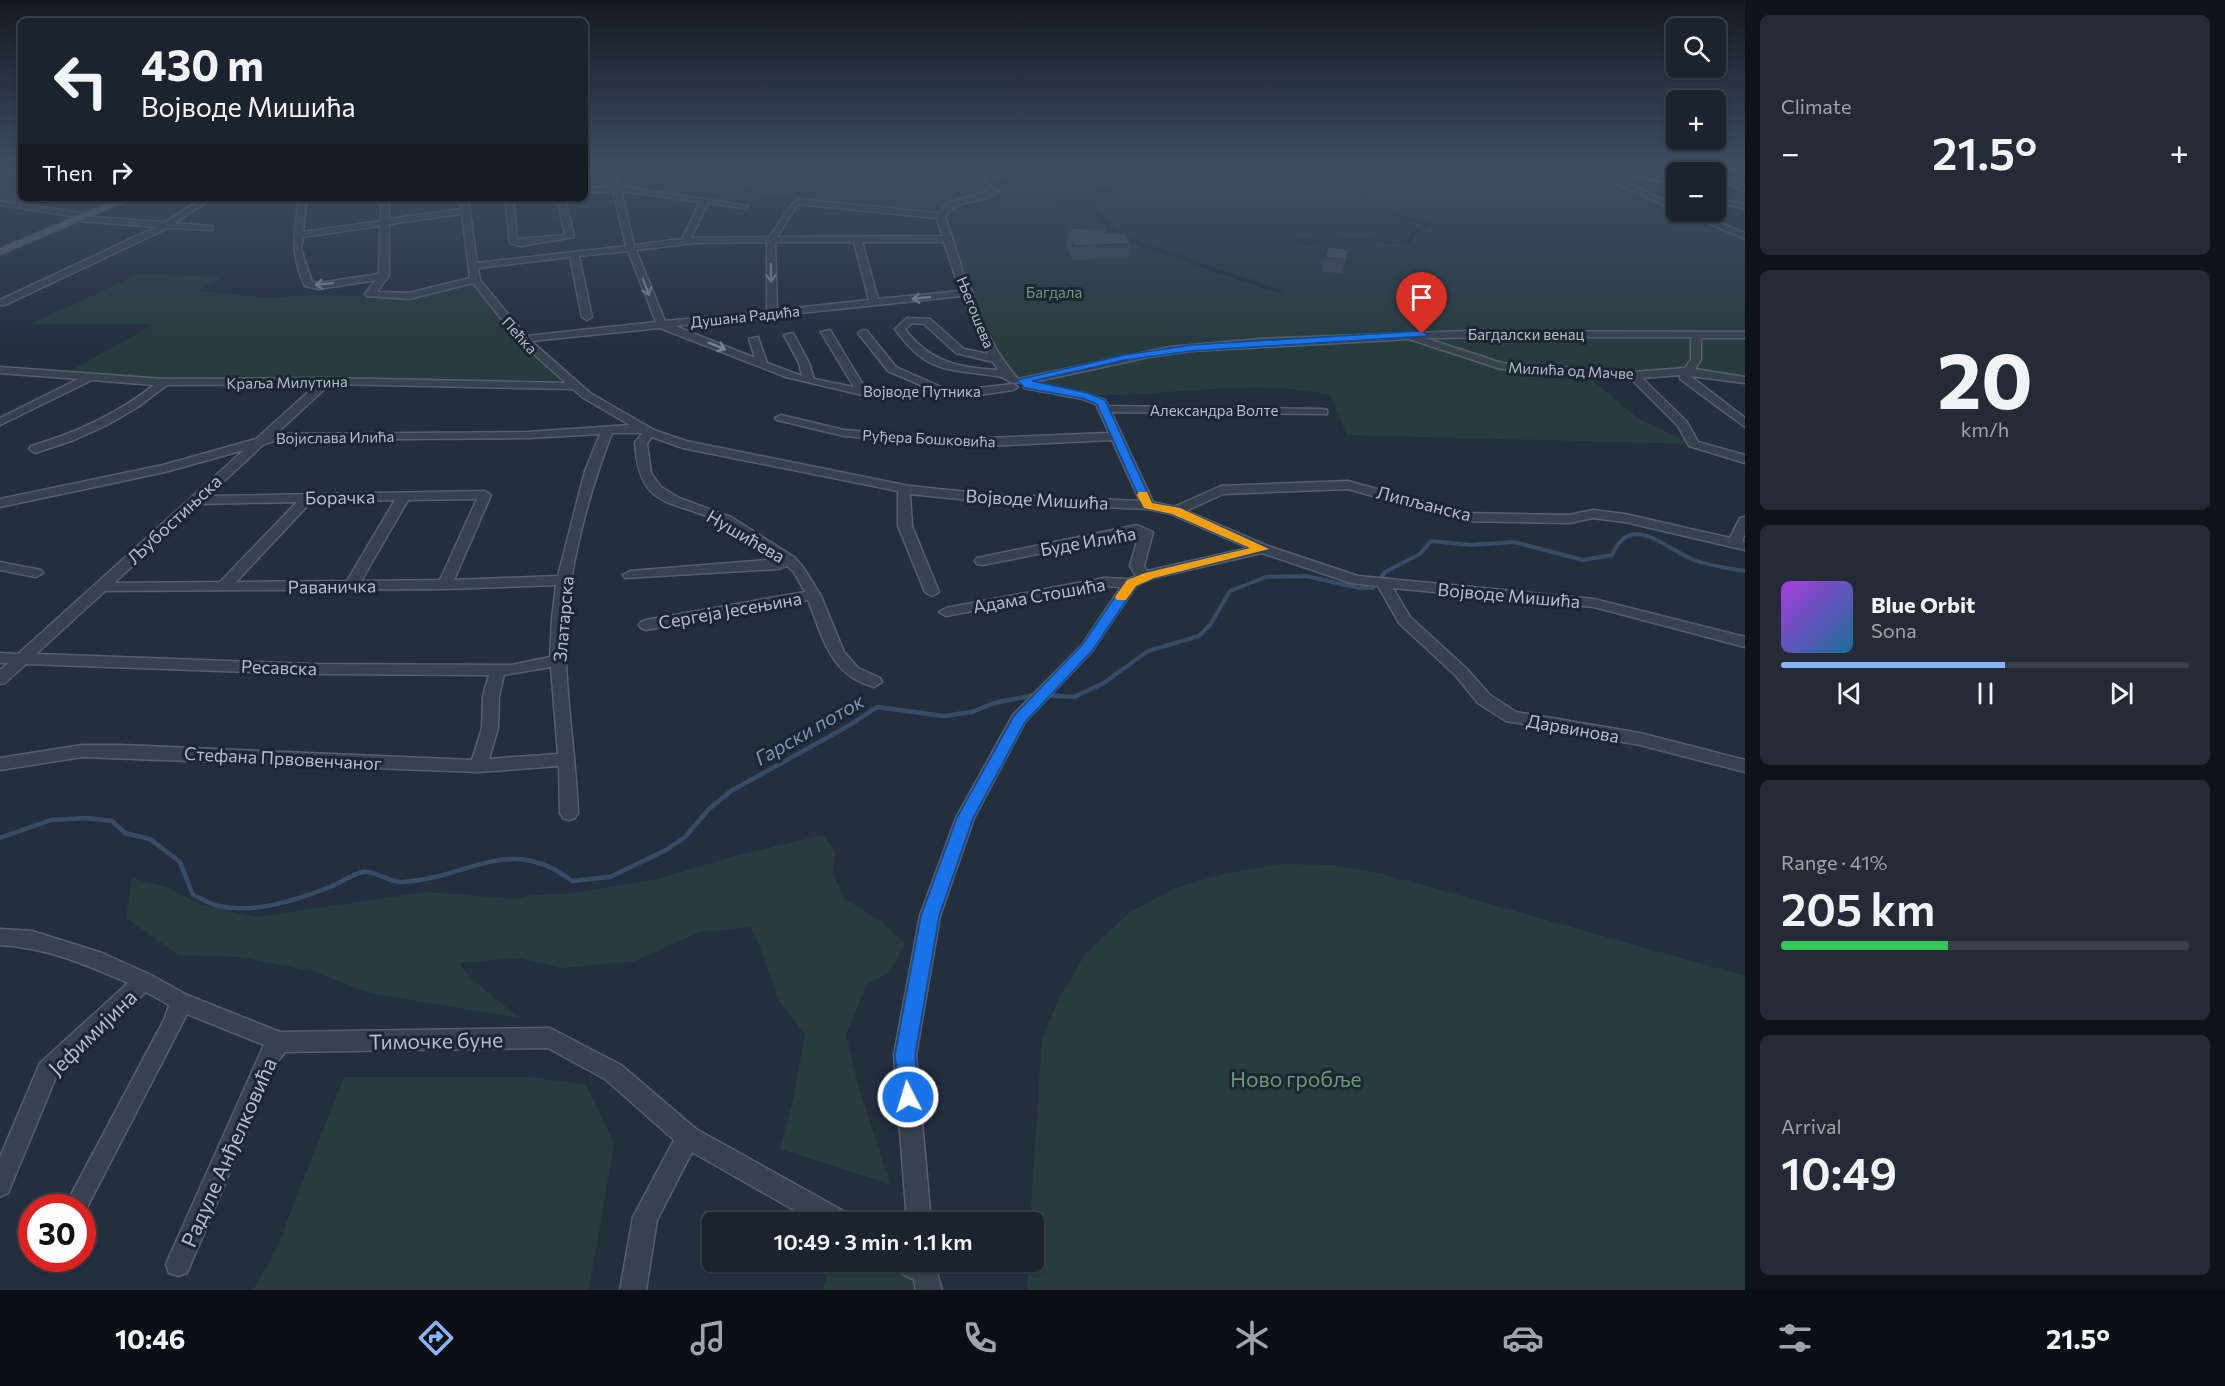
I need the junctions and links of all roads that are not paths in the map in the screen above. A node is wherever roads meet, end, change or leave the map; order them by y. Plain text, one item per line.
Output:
1 (55, 229) edge
2 (158, 229) edge
3 (298, 229) edge
4 (339, 229) edge
5 (384, 229) edge
6 (468, 229) edge
7 (512, 229) edge
8 (568, 229) edge
9 (627, 229) edge
10 (691, 229) edge
11 (778, 229) edge
12 (945, 229) edge
13 (1729, 229) edge
14 (297, 235) junction
15 (1745, 236) edge
16 (947, 238) junction
17 (857, 239) junction
18 (771, 240) junction
19 (685, 242) junction
20 (631, 248) junction
21 (0, 252) edge
22 (574, 254) junction
23 (472, 266) junction
24 (382, 276) junction
25 (474, 280) junction
26 (968, 294) junction
27 (2, 303) dead end
28 (874, 303) junction
29 (772, 314) junction
30 (587, 317) dead end
31 (662, 325) junction
32 (826, 332) dead end
33 (863, 333) dead end
34 (1402, 334) junction
35 (1696, 334) junction
36 (789, 335) dead end
37 (1745, 335) edge
38 (523, 339) junction
39 (754, 339) dead end
40 (995, 359) junction
41 (762, 365) junction
42 (0, 370) edge
43 (1686, 371) junction
44 (95, 375) junction
45 (1633, 375) junction
46 (1745, 380) edge
47 (327, 381) junction
48 (809, 381) junction
49 (1016, 381) junction
50 (164, 382) junction
51 (574, 386) junction
52 (862, 392) junction
53 (950, 393) junction
54 (1104, 409) junction
55 (1323, 412) dead end
56 (781, 418) dead end
57 (0, 422) edge
58 (1745, 424) edge
59 (646, 430) junction
60 (607, 432) junction
61 (1116, 436) junction
62 (260, 441) junction
63 (35, 450) dead end
64 (1745, 459) edge
65 (904, 489) junction
66 (404, 496) junction
67 (308, 498) junction
68 (194, 500) junction
69 (0, 504) edge
70 (1148, 506) junction
71 (1175, 511) junction
72 (1745, 521) edge
73 (1739, 545) edge
74 (1263, 549) junction
75 (789, 560) junction
76 (982, 561) dead end
77 (0, 566) edge
78 (36, 573) dead end
79 (630, 575) dead end
80 (564, 580) junction
81 (1138, 580) junction
82 (445, 585) junction
83 (1388, 585) junction
84 (351, 586) junction
85 (100, 587) junction
86 (223, 587) junction
87 (932, 592) dead end
88 (813, 595) junction
89 (946, 612) dead end
90 (646, 625) dead end
91 (1745, 642) edge
92 (0, 658) edge
93 (22, 659) junction
94 (558, 661) junction
95 (498, 669) junction
96 (0, 679) edge
97 (874, 682) dead end
98 (567, 759) junction
99 (0, 764) edge
100 (477, 766) junction
101 (1745, 766) edge
102 (569, 813) dead end
103 (0, 937) edge
104 (144, 981) junction
105 (180, 1001) junction
106 (280, 1042) junction
107 (688, 1137) junction
108 (0, 1185) edge
109 (83, 1194) edge
110 (820, 1212) edge
111 (918, 1212) edge
112 (178, 1264) dead end
113 (633, 1290) edge

1 - 21 main road
2 - 27 street
3 - 14 street
4 - 14 street
5 - 24 street
6 - 23 street
7 - 8 street
9 - 20 street
10 - 19 street
11 - 18 street
12 - 16 street, Његошева
13 - 15 street
24 -> 14 street
16 - 17 street
16 - 26 street, Његошева
17 - 18 street
17 - 28 street
18 - 19 street
18 -> 29 street
19 - 20 street
20 - 22 street
20 -> 31 street
22 - 23 street
22 - 30 street
23 - 25 street
24 - 25 street
25 - 38 street, Пећка
26 -> 28 street, Душана Радића
26 - 40 street, Његошева
28 - 29 street, Душана Радића
29 - 31 street, Душана Радића
31 - 38 street, Душана Радића
31 -> 41 street, Војводе Путника
32 - 52 street
33 - 53 street
34 - 35 street, Багдалски венац
34 - 45 street, Милића од Мачве
34 - 49 street, Багдалски венац
35 - 37 street, Багдалски венац
35 - 43 street
36 - 48 street
38 - 51 street, Пећка
39 - 41 street
40 - 49 street, Његошева
40 - 49 street
41 - 48 street, Војводе Путника
42 - 44 street, Краља Милутина
43 - 45 street, Милића од Мачве
43 - 46 street, Милића од Мачве
43 - 58 street
44 - 50 street, Краља Милутина
44 - 57 street
45 - 64 street
47 - 50 street, Краља Милутина
47 - 51 street, Краља Милутина
47 - 62 street, Љубостињска
48 - 52 street, Војводе Путника
49 - 53 street, Војводе Путника
49 - 54 street
50 - 63 street
51 - 59 street, Пећка
52 - 53 street, Војводе Путника
54 - 55 street, Александра Волте
54 - 61 street
56 - 61 street, Руђера Бошковића
59 - 60 street, Војислава Илића
59 - 65 street, Војводе Мишића
59 - 75 street, Нушићева
60 - 62 street, Војислава Илића
60 - 80 street, Златарска
61 - 70 street
62 - 68 street, Љубостињска
62 - 69 street, Војислава Илића
65 - 70 street, Војводе Мишића
65 - 87 street
66 - 67 street, Борачка
66 - 82 street, Борачка
66 - 84 street
67 - 68 street, Борачка
67 - 86 street
68 - 85 street, Љубостињска
70 - 71 street, Војводе Мишића
71 - 73 street, Липљанска
71 - 74 street, Војводе Мишића
72 - 73 street
74 - 81 street, Адама Стошића
74 - 83 street, Војводе Мишића
75 - 79 street
75 - 88 street, Нушићева
76 - 81 street, Буде Илића
77 - 78 street
80 - 82 street, Раваничка
80 - 94 street, Златарска
81 - 89 street, Адама Стошића
81 - 111 street
82 - 84 street, Раваничка
83 - 91 street, Војводе Мишића
83 - 101 street, Дарвинова
84 - 86 street, Раваничка
85 - 86 street, Раваничка
85 - 93 street, Љубостињска
88 - 90 street, Сергеја Јесењина
88 - 97 street, Нушићева
92 - 93 street, Ресавска
93 - 95 street, Ресавска
93 - 96 street
94 - 95 street, Ресавска
94 - 98 street, Златарска
95 - 100 street
98 - 100 street, Стефана Првовенчаног
98 - 102 street, Златарска
99 - 100 street, Стефана Првовенчаног
103 - 104 street, Тимочке буне
104 - 105 street, Тимочке буне
104 - 108 street, Јефимијина
105 - 106 street, Тимочке буне
105 - 109 street
106 - 107 street, Тимочке буне
106 - 112 street, Радуле Анђелковића
107 - 110 street, Тимочке буне
107 - 113 street

